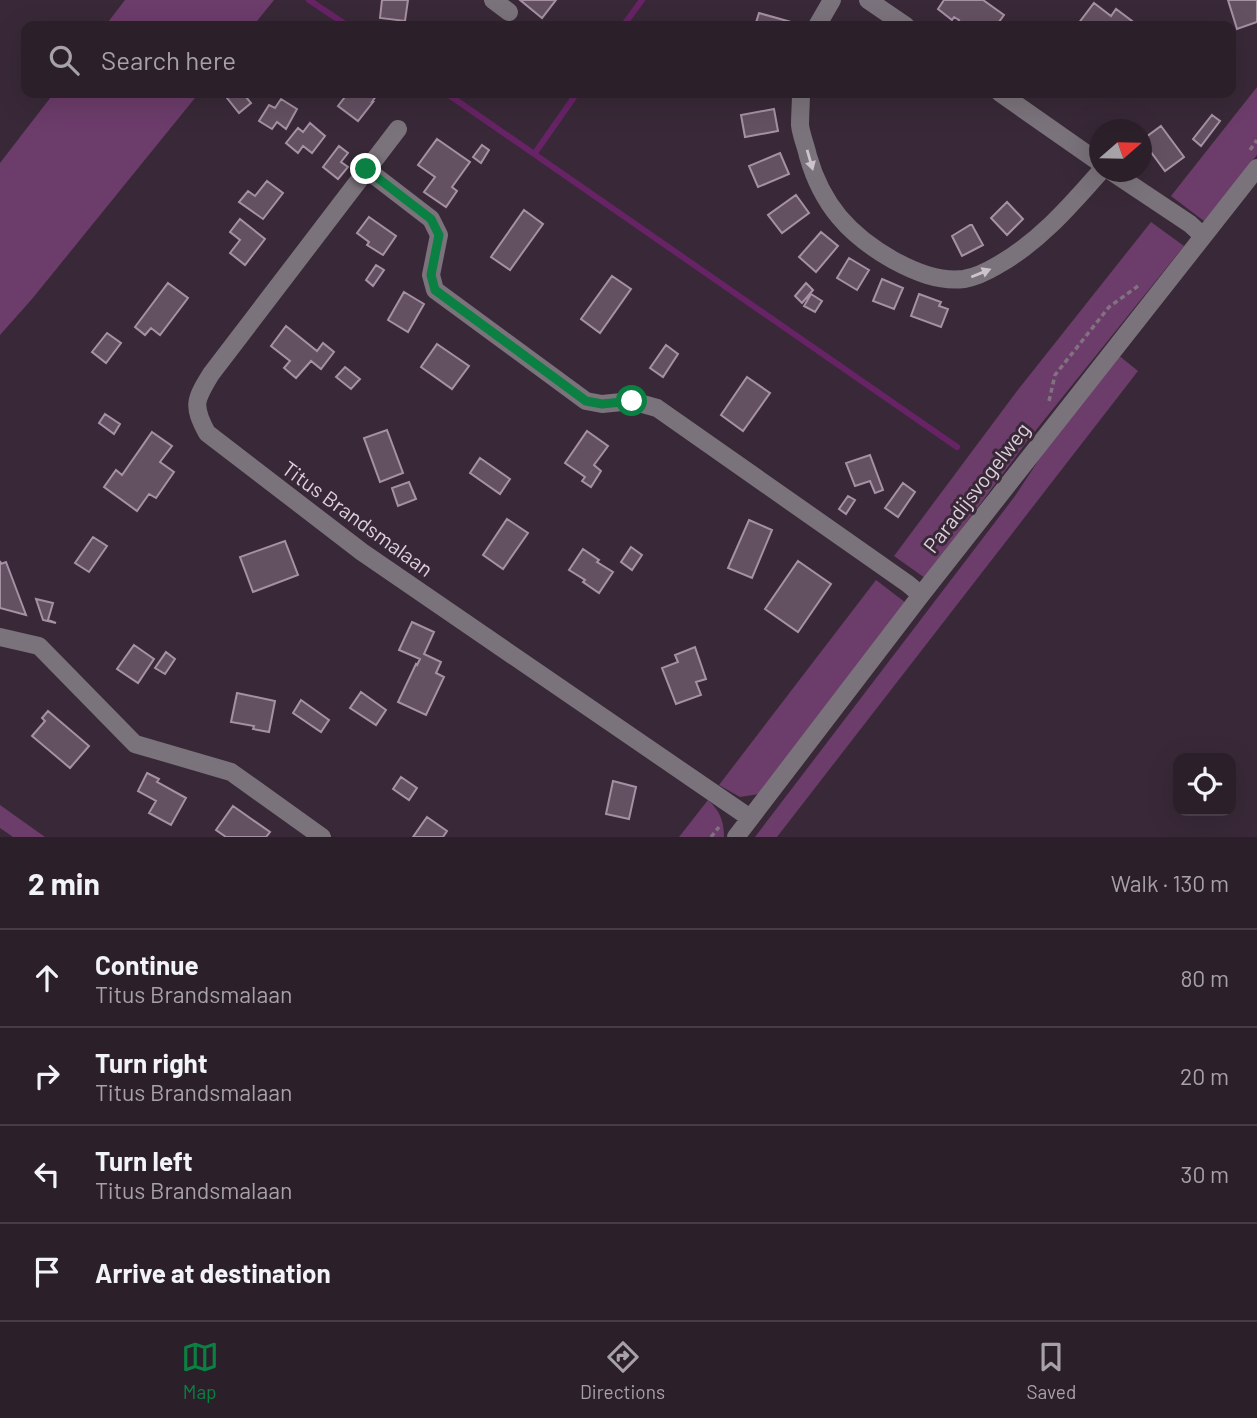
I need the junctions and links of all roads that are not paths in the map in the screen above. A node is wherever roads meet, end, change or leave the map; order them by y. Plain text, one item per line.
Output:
1 (493, 0) edge
2 (832, 0) edge
3 (868, 0) edge
4 (509, 12) dead end
5 (820, 21) edge
6 (899, 21) edge
7 (801, 98) edge
8 (1007, 98) edge
9 (398, 129) dead end
10 (1089, 155) edge
11 (1257, 168) edge
12 (366, 169) junction
13 (1091, 182) edge
14 (1127, 182) edge
15 (1203, 236) junction
16 (921, 595) junction
17 (0, 638) edge
18 (750, 818) junction
19 (321, 837) edge
20 (736, 837) edge

1 - 4 street
2 - 5 street
3 - 6 street
7 -> 13 street
8 - 10 street
9 - 12 street, Titus Brandsmalaan
11 - 15 street, Paradijsvogelweg
12 - 16 street
12 - 18 street, Titus Brandsmalaan
14 - 15 street
15 - 16 street, Paradijsvogelweg
16 - 18 street, Paradijsvogelweg
17 - 19 street
18 - 20 street, Paradijsvogelweg

